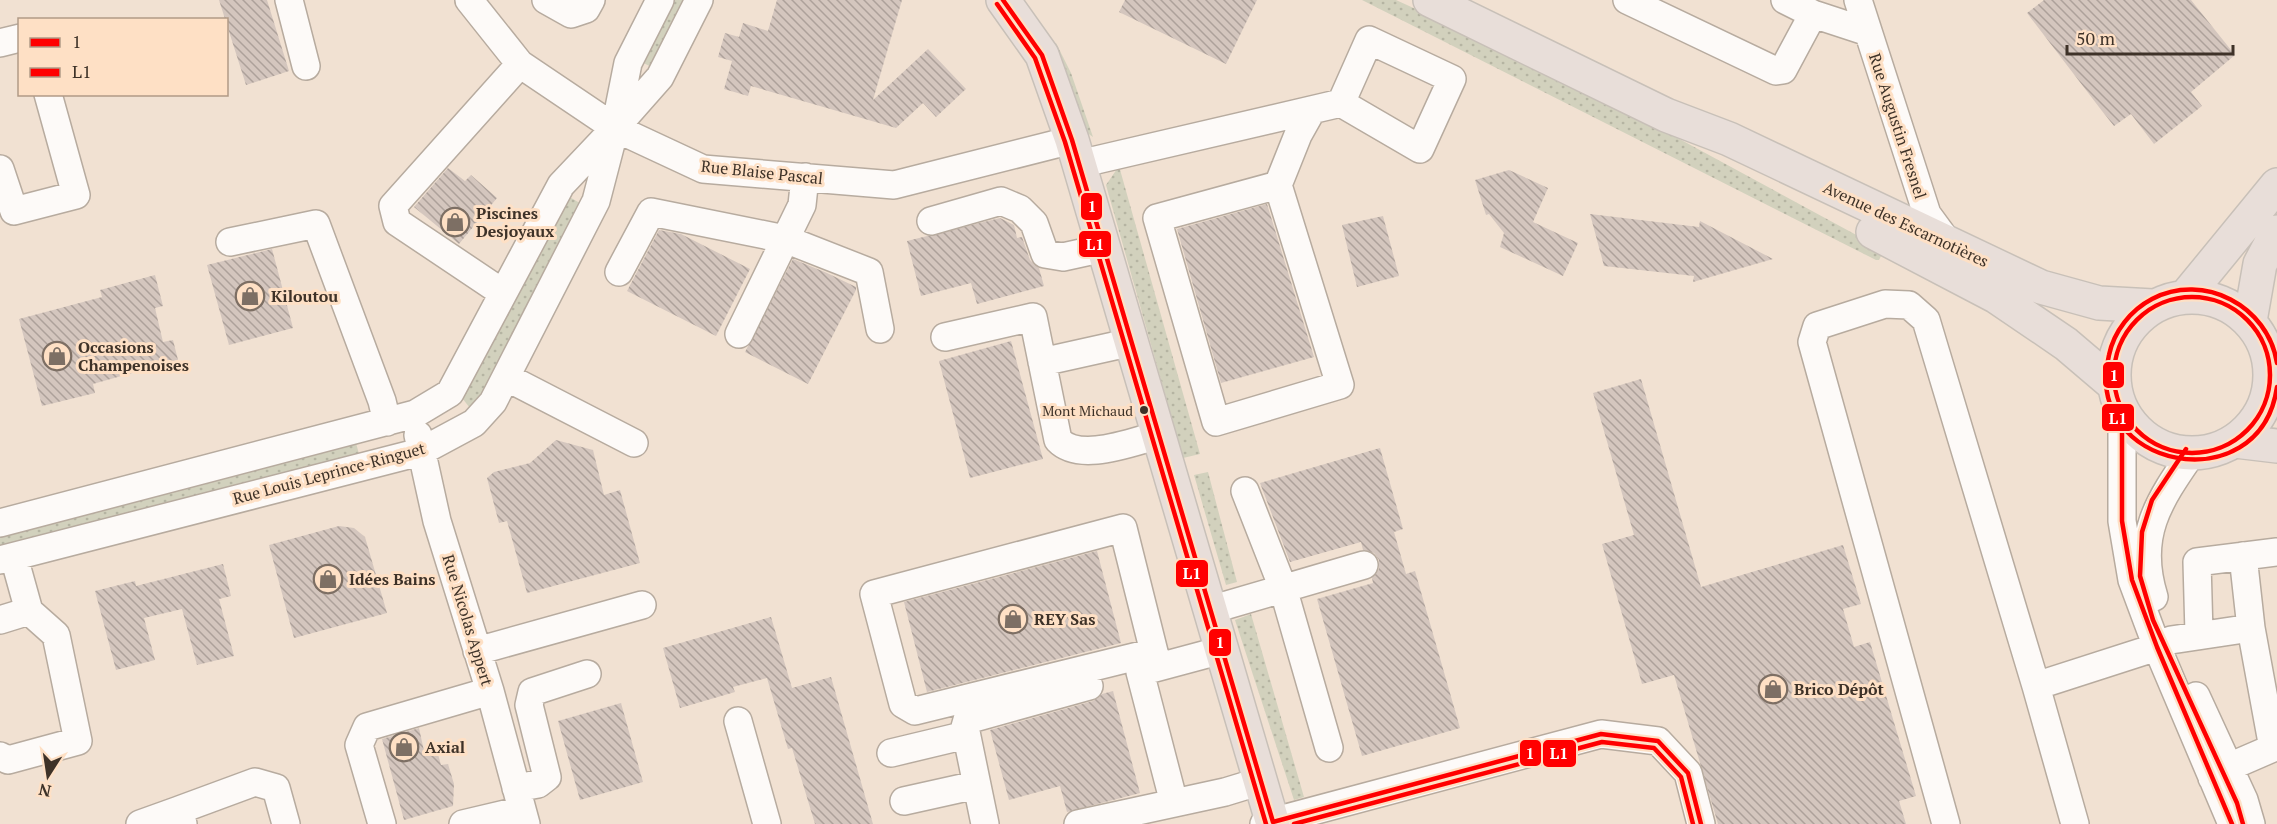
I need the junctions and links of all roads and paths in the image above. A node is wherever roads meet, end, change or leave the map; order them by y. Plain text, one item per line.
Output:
1 (289, 0) edge
2 (469, 0) edge
3 (546, 0) edge
4 (591, 0) edge
5 (660, 0) edge
6 (699, 0) edge
7 (1003, 0) edge
8 (1430, 0) edge
9 (1627, 0) edge
10 (1785, 0) edge
11 (1858, 0) edge
12 (1813, 14) junction
13 (1868, 32) junction
14 (18, 38) edge
15 (0, 43) edge
16 (520, 64) junction
17 (306, 66) dead end
18 (49, 96) edge
19 (1341, 103) dead end
20 (1312, 110) junction
21 (1666, 115) junction
22 (615, 128) junction
23 (1076, 152) junction
24 (0, 169) edge
25 (805, 177) junction
26 (1278, 185) junction
27 (2277, 185) edge
28 (932, 220) dead end
29 (2277, 232) edge
30 (785, 239) junction
31 (230, 242) dead end
32 (1950, 245) junction
33 (1104, 248) junction
34 (620, 272) dead end
35 (503, 293) junction
36 (2186, 296) junction
37 (2153, 306) junction
38 (2250, 321) junction
39 (880, 329) dead end
40 (739, 334) dead end
41 (945, 338) dead end
42 (1131, 342) junction
43 (2273, 358) edge
44 (1042, 362) junction
45 (506, 377) junction
46 (2117, 398) junction
47 (415, 414) junction
48 (387, 422) junction
49 (1159, 435) junction
50 (2235, 441) junction
51 (634, 442) dead end
52 (2277, 446) edge
53 (420, 452) junction
54 (2192, 453) junction
55 (1245, 491) dead end
56 (0, 523) edge
57 (2277, 552) edge
58 (2243, 556) junction
59 (7, 558) edge
60 (1364, 565) dead end
61 (1283, 588) junction
62 (642, 605) dead end
63 (1210, 610) junction
64 (29, 611) junction
65 (0, 620) edge
66 (2251, 628) junction
67 (2199, 634) junction
68 (2164, 643) junction
69 (1222, 650) junction
70 (477, 651) junction
71 (1151, 664) junction
72 (587, 674) dead end
73 (2036, 686) junction
74 (490, 691) junction
75 (738, 720) dead end
76 (966, 735) junction
77 (2275, 747) edge
78 (1329, 748) dead end
79 (891, 753) dead end
80 (3, 762) edge
81 (2221, 773) junction
82 (1261, 781) junction
83 (976, 785) junction
84 (904, 801) dead end
85 (1174, 803) junction
86 (522, 807) edge
87 (181, 817) edge
88 (1270, 823) edge
89 (140, 824) edge
90 (286, 824) edge
91 (382, 824) edge
92 (463, 824) edge
93 (767, 824) edge
94 (985, 824) edge
95 (1078, 824) edge
96 (1701, 824) edge
97 (1946, 824) edge
98 (2075, 824) edge
99 (2232, 824) edge
100 (2251, 824) edge

1 - 17 street
2 - 16 street, Rue Blaise Pascal
3 - 4 street
5 - 22 street, Rue Louis Leprince-Ringuet
6 - 22 street, Rue Louis Leprince-Ringuet
7 - 23 main road
8 - 21 main road, Avenue des Escarnotières
9 - 12 street
10 - 12 street
11 - 13 street, Rue Augustin Fresnel
12 - 13 street
13 - 32 street, Rue Augustin Fresnel
14 - 15 street
16 - 22 street, Rue Blaise Pascal
16 - 35 street
18 - 24 street
19 - 20 street, Rue Blaise Pascal
20 - 23 street, Rue Blaise Pascal
20 - 26 street
21 - 32 main road, Avenue des Escarnotières
21 - 46 main road, Avenue des Escarnotières
22 - 25 street, Rue Blaise Pascal
22 - 35 street, Rue Louis Leprince-Ringuet
22 - 45 street, Rue Louis Leprince-Ringuet
23 - 25 street, Rue Blaise Pascal
23 - 33 main road
25 - 30 street
26 - 26 street
27 - 36 main road
28 - 33 street
29 - 38 main road
30 - 34 street
30 - 39 street
30 - 40 street
31 - 48 street
32 - 37 main road, Avenue des Escarnotières
33 - 42 main road
35 - 47 street, Rue Louis Leprince-Ringuet
36 - 37 main road
36 - 38 main road
37 - 46 main road
38 - 43 main road
41 - 44 street
42 - 44 street
42 - 49 main road
43 - 50 main road
44 - 49 street
45 - 51 street
45 - 53 street, Rue Louis Leprince-Ringuet
46 - 54 main road
46 - 68 street
47 - 48 street, Rue Louis Leprince-Ringuet
47 - 53 street, Rue Nicolas Appert
48 - 56 street, Rue Louis Leprince-Ringuet
49 - 63 main road
50 - 52 main road
50 - 54 main road
53 - 59 street, Rue Louis Leprince-Ringuet
53 - 70 street, Rue Nicolas Appert
54 - 68 street
55 - 61 street
57 - 58 street
58 - 66 street
58 - 67 street
59 - 64 street
60 - 61 street
61 - 63 street
61 - 78 street
62 - 70 street
63 - 69 main road
64 - 65 street
64 - 80 street
66 - 67 street
66 - 77 street
67 - 68 street
68 - 73 street
68 - 81 street
69 - 71 street
69 - 82 main road
70 - 74 street, Rue Nicolas Appert
71 - 71 street
71 - 76 street
71 - 85 street
72 - 86 street
73 - 97 street
73 - 98 street
74 - 86 street, Rue Nicolas Appert
74 - 91 street
75 - 93 street
76 - 79 street
76 - 83 street
77 - 81 street
81 - 99 street
81 - 100 street
82 - 85 street
82 - 88 main road
83 - 84 street
83 - 94 street
85 - 95 street
86 - 92 street
87 - 89 street
87 - 90 street
88 - 96 street

